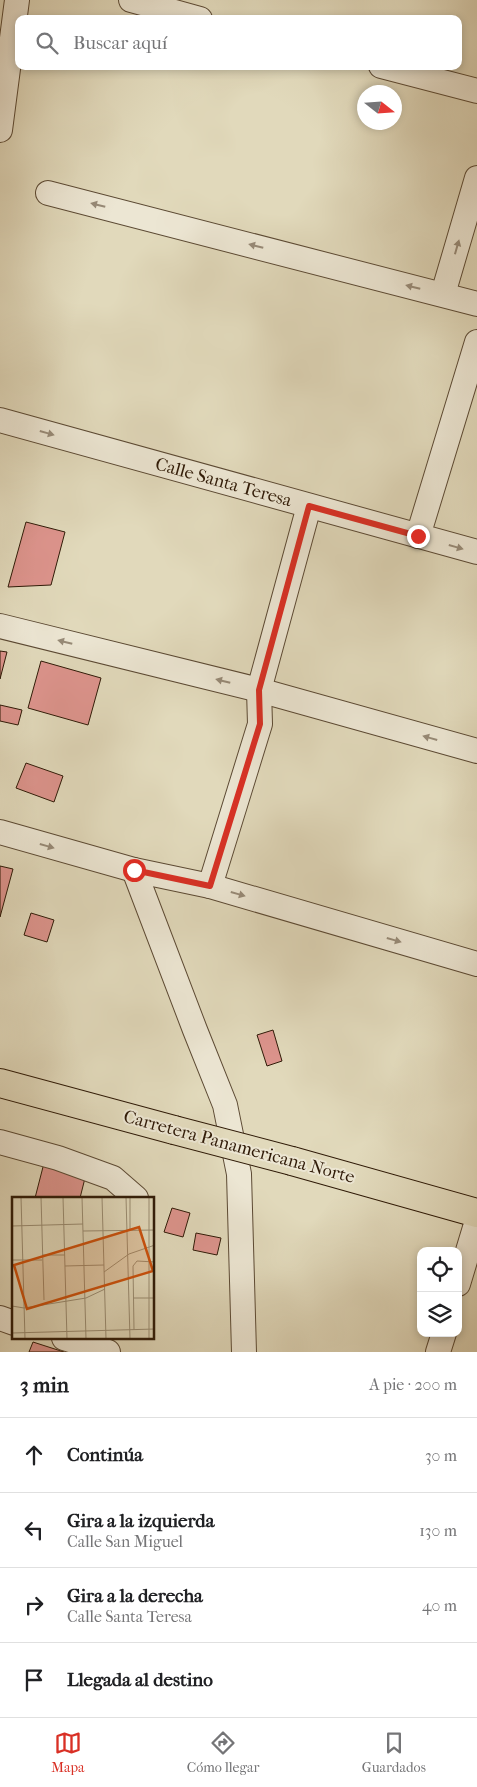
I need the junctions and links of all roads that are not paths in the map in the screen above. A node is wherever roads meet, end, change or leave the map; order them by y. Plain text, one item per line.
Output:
1 (17, 0) edge
2 (131, 0) edge
3 (15, 15) edge
4 (15, 15) edge
5 (185, 15) edge
6 (396, 70) edge
7 (477, 91) edge
8 (0, 130) edge
9 (477, 178) edge
10 (48, 192) dead end
11 (443, 294) junction
12 (477, 304) edge
13 (477, 342) edge
14 (0, 420) edge
15 (309, 506) junction
16 (418, 536) junction
17 (477, 552) edge
18 (0, 626) edge
19 (259, 690) junction
20 (477, 751) edge
21 (0, 832) edge
22 (134, 870) junction
23 (210, 886) junction
24 (477, 964) edge
25 (0, 1083) edge
26 (0, 1142) edge
27 (135, 1197) edge
28 (477, 1213) edge
29 (477, 1221) edge
30 (472, 1256) edge
31 (462, 1276) edge
32 (0, 1318) edge
33 (12, 1322) edge
34 (443, 1337) edge
35 (72, 1340) edge
36 (103, 1348) edge
37 (244, 1352) edge
38 (438, 1352) edge

1 - 3 street
2 - 5 street
4 - 8 street
6 - 7 street
11 -> 9 street
11 -> 10 street
11 - 12 street
13 - 16 street
14 -> 15 street, Calle Santa Teresa
15 - 16 street, Calle Santa Teresa
15 - 19 street
16 -> 17 street, Calle Santa Teresa
19 -> 18 street
20 -> 19 street
19 - 23 street
21 -> 22 street
22 - 23 street
22 - 37 street
23 -> 24 street
25 - 28 highway, Carretera Panamericana Norte, bridge
26 - 27 street
29 - 30 street
30 - 31 street
32 - 33 street
34 - 38 street
35 - 36 street

